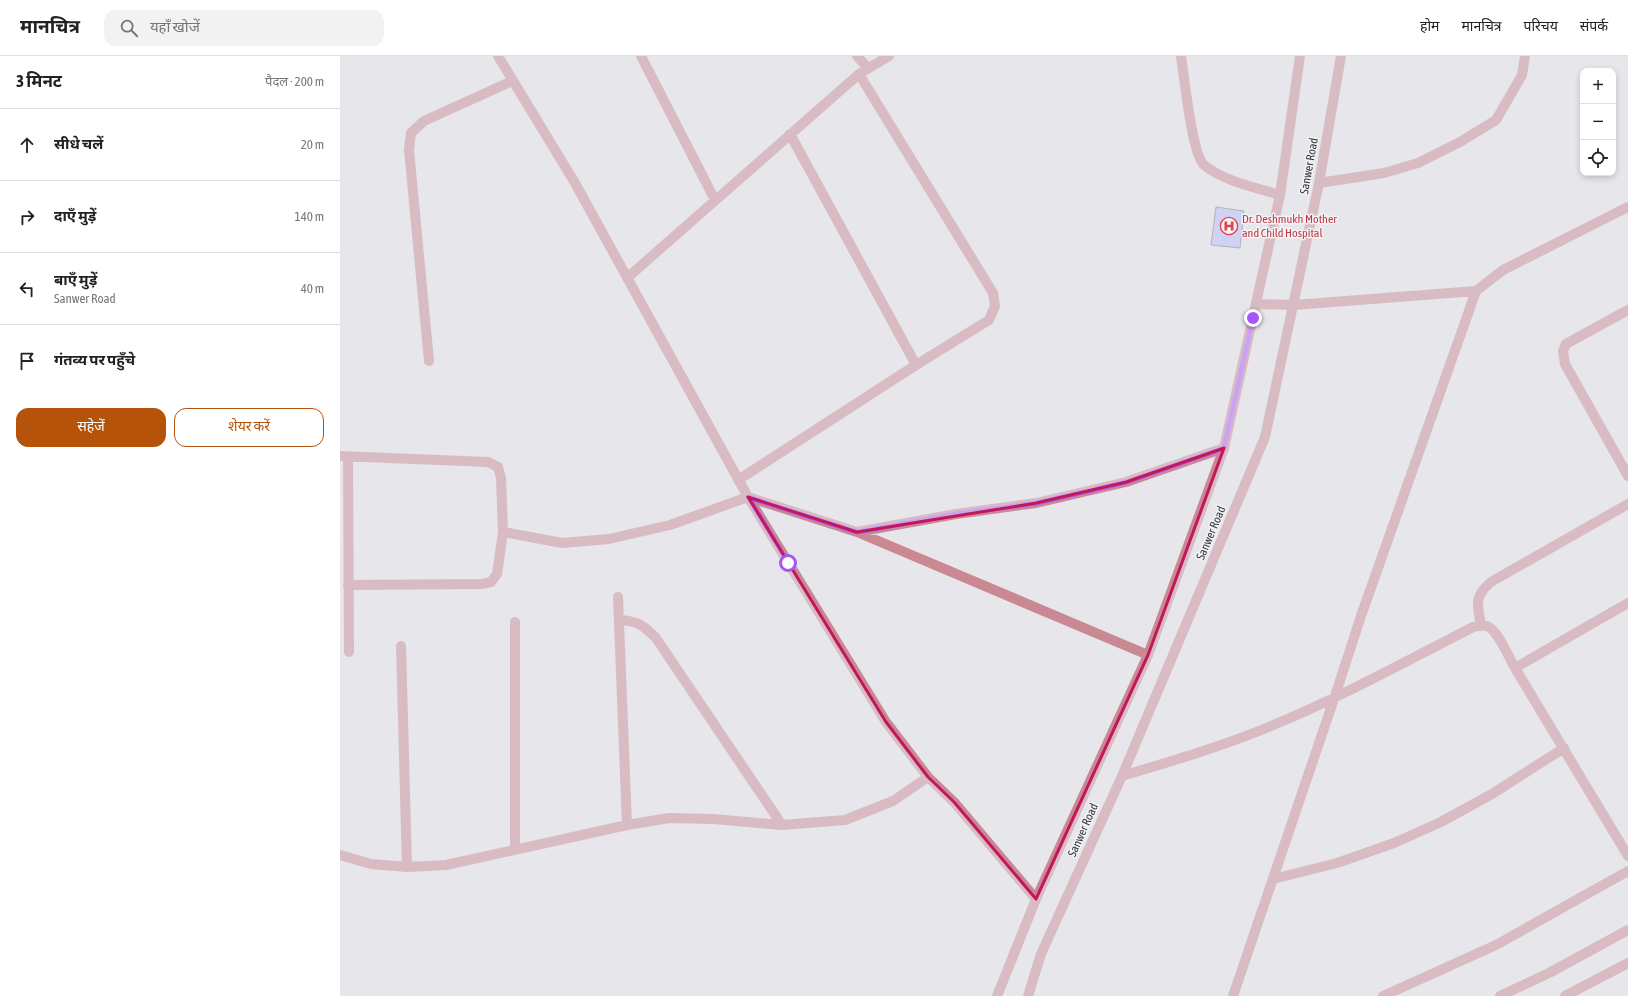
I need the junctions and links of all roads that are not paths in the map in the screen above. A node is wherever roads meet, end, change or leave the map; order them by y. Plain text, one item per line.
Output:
1 (498, 56) edge
2 (641, 56) edge
3 (857, 56) edge
4 (889, 56) edge
5 (1181, 56) edge
6 (1300, 56) edge
7 (1341, 56) edge
8 (1525, 56) edge
9 (868, 68) junction
10 (859, 74) junction
11 (512, 81) junction
12 (790, 134) junction
13 (1319, 182) junction
14 (1280, 195) junction
15 (715, 200) junction
16 (1628, 207) edge
17 (627, 278) junction
18 (1476, 291) junction
19 (1256, 304) junction
20 (1294, 304) junction
21 (1628, 310) edge
22 (429, 361) dead end
23 (916, 365) junction
24 (1224, 448) junction
25 (344, 456) edge
26 (1628, 476) edge
27 (738, 480) junction
28 (748, 497) junction
29 (1628, 504) edge
30 (503, 532) junction
31 (857, 532) junction
32 (348, 585) junction
33 (618, 597) dead end
34 (1628, 603) edge
35 (619, 620) junction
36 (515, 622) dead end
37 (1481, 625) junction
38 (401, 646) dead end
39 (349, 652) dead end
40 (1148, 655) junction
41 (1514, 668) junction
42 (1334, 699) junction
43 (1564, 748) junction
44 (1122, 776) junction
45 (928, 777) junction
46 (627, 825) junction
47 (782, 825) junction
48 (515, 850) junction
49 (340, 854) edge
50 (1628, 856) edge
51 (407, 867) junction
52 (1628, 871) edge
53 (1273, 879) junction
54 (1036, 899) junction
55 (1628, 930) edge
56 (1628, 963) edge
57 (996, 996) edge
58 (1028, 996) edge
59 (1233, 996) edge
60 (1383, 996) edge
61 (1500, 996) edge
62 (1565, 996) edge

1 - 11 street
2 - 15 street
3 - 9 street
4 - 9 street
5 - 14 street
6 - 14 street, Sanwer Road
7 - 13 street, Sanwer Road
8 - 13 street
9 - 10 street
10 - 12 street
10 - 23 street
11 - 17 street
11 - 22 street
12 - 15 street
12 - 23 street
13 - 20 street, Sanwer Road
14 - 19 street, Sanwer Road
15 - 17 street
16 - 18 street
17 - 27 street
18 - 20 street
18 - 42 street
19 - 20 street
19 - 24 street, Sanwer Road
20 - 44 street, Sanwer Road
21 - 26 street
23 - 27 street
24 - 31 street
24 - 40 street, Sanwer Road
25 - 30 street
25 - 32 street
27 - 28 street
28 - 30 street
28 - 31 street
28 - 45 street
29 - 37 street
30 - 32 street
31 - 40 street
32 - 39 street
33 - 35 street
34 - 41 street
35 - 46 street
35 - 47 street
36 - 48 street
37 - 41 street
37 - 42 street
38 - 51 street
40 - 54 street, Sanwer Road
41 - 43 street
42 - 44 street
42 - 53 street
43 - 50 street
43 - 53 street
44 - 58 street, Sanwer Road
45 - 47 street
45 - 54 street
46 - 47 street
46 - 48 street
48 - 51 street
49 - 51 street
52 - 60 street
53 - 59 street
54 - 57 street, Sanwer Road
55 - 61 street
56 - 62 street

